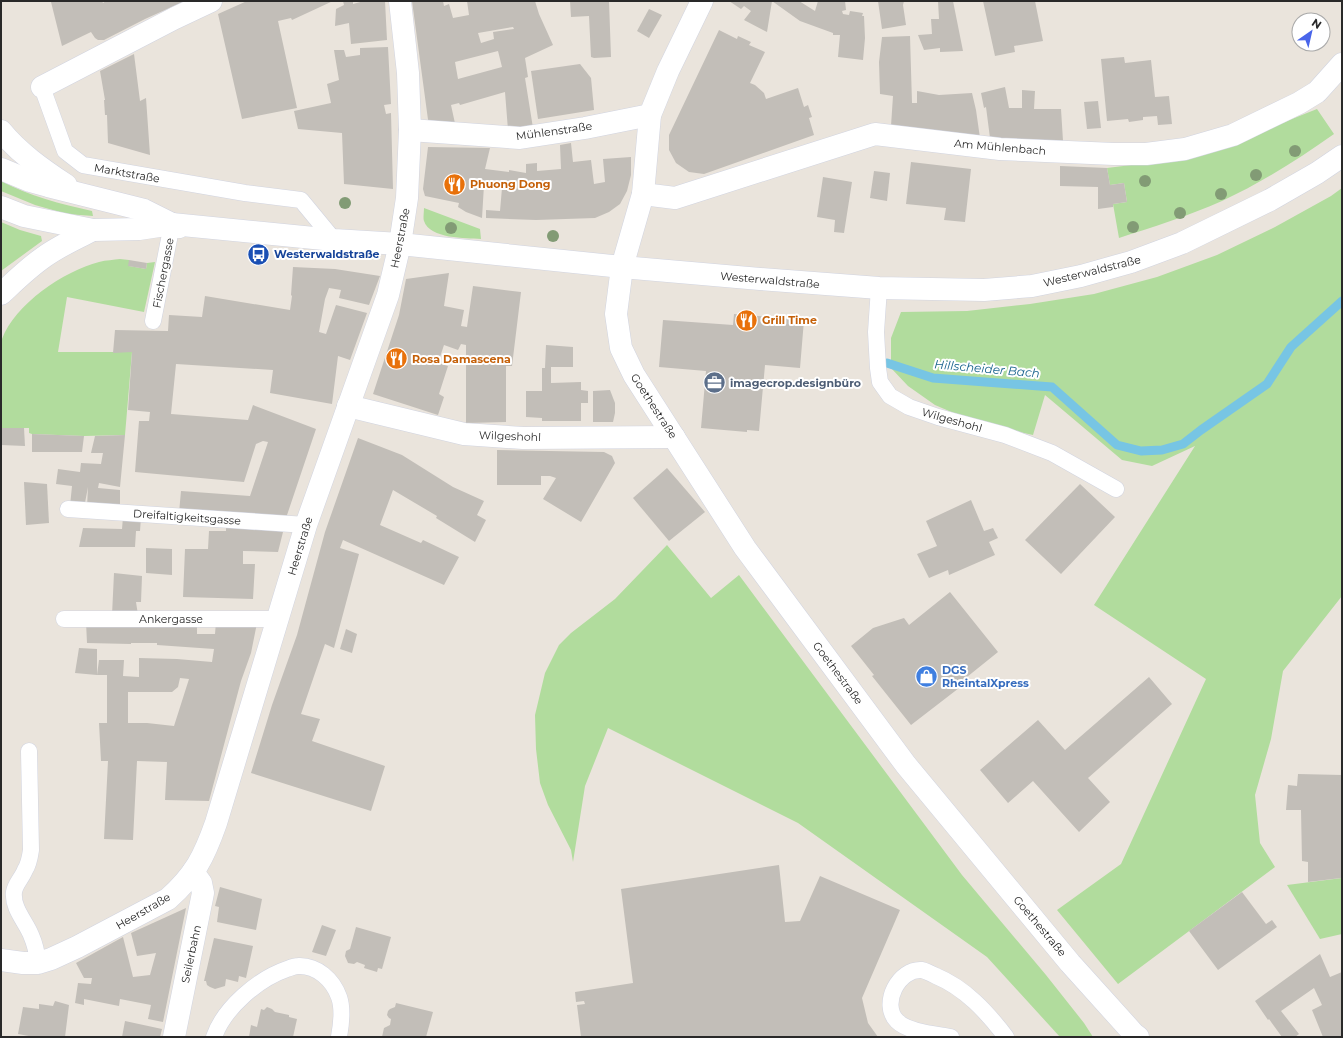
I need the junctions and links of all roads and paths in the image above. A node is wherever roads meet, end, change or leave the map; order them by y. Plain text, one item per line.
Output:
1 (211, 1) edge
2 (400, 1) edge
3 (702, 1) edge
4 (1342, 64) edge
5 (42, 87) joint
6 (650, 115) junction
7 (410, 130) junction
8 (1, 131) edge
9 (1342, 156) edge
10 (1, 169) edge
11 (78, 194) junction
12 (643, 194) junction
13 (1, 206) edge
14 (172, 224) junction
15 (93, 230) junction
16 (334, 240) junction
17 (400, 244) junction
18 (622, 267) junction
19 (879, 288) junction
20 (1, 294) edge
21 (153, 321) dead end
22 (348, 406) junction
23 (674, 437) junction
24 (1116, 489) dead end
25 (68, 509) dead end
26 (306, 525) junction
27 (64, 619) dead end
28 (278, 619) junction
29 (29, 751) dead end
30 (194, 872) junction
31 (1, 960) edge
32 (38, 962) junction
33 (174, 1037) edge
34 (214, 1037) edge
35 (339, 1037) edge
36 (951, 1037) edge
37 (1006, 1037) edge
38 (1138, 1037) edge

1 - 5 street, Marktstraße
2 - 7 street, Heerstraße
3 - 6 street
4 - 12 street, Am Mühlenbach
5 - 16 lane, Marktstraße
6 - 7 street, Mühlenstraße
6 - 12 street
7 - 17 street, Heerstraße
8 - 11 street
9 - 19 street, Westerwaldstraße
10 - 11 street, Westerwaldstraße
11 - 14 street, Westerwaldstraße
12 - 18 street
13 - 15 street, Westerwaldstraße
14 - 15 street, Westerwaldstraße
14 - 16 street, Westerwaldstraße
14 - 21 lane, Fischergasse
15 - 20 street
16 - 17 street, Westerwaldstraße
17 - 18 street, Westerwaldstraße
17 - 22 street, Heerstraße
18 - 19 street, Westerwaldstraße
18 - 23 street, Goethestraße
19 - 24 lane, Wilgeshohl
22 - 23 street, Wilgeshohl
22 - 26 street, Heerstraße
23 - 38 street, Goethestraße
25 - 26 lane, Dreifaltigkeitsgasse
26 - 28 street, Heerstraße
27 - 28 lane, Ankergasse
28 - 30 street, Heerstraße
29 - 32 lane
30 - 32 street, Heerstraße
30 - 33 street, Seilerbahn
31 - 32 street, Heerstraße
34 - 35 lane
36 - 37 lane

